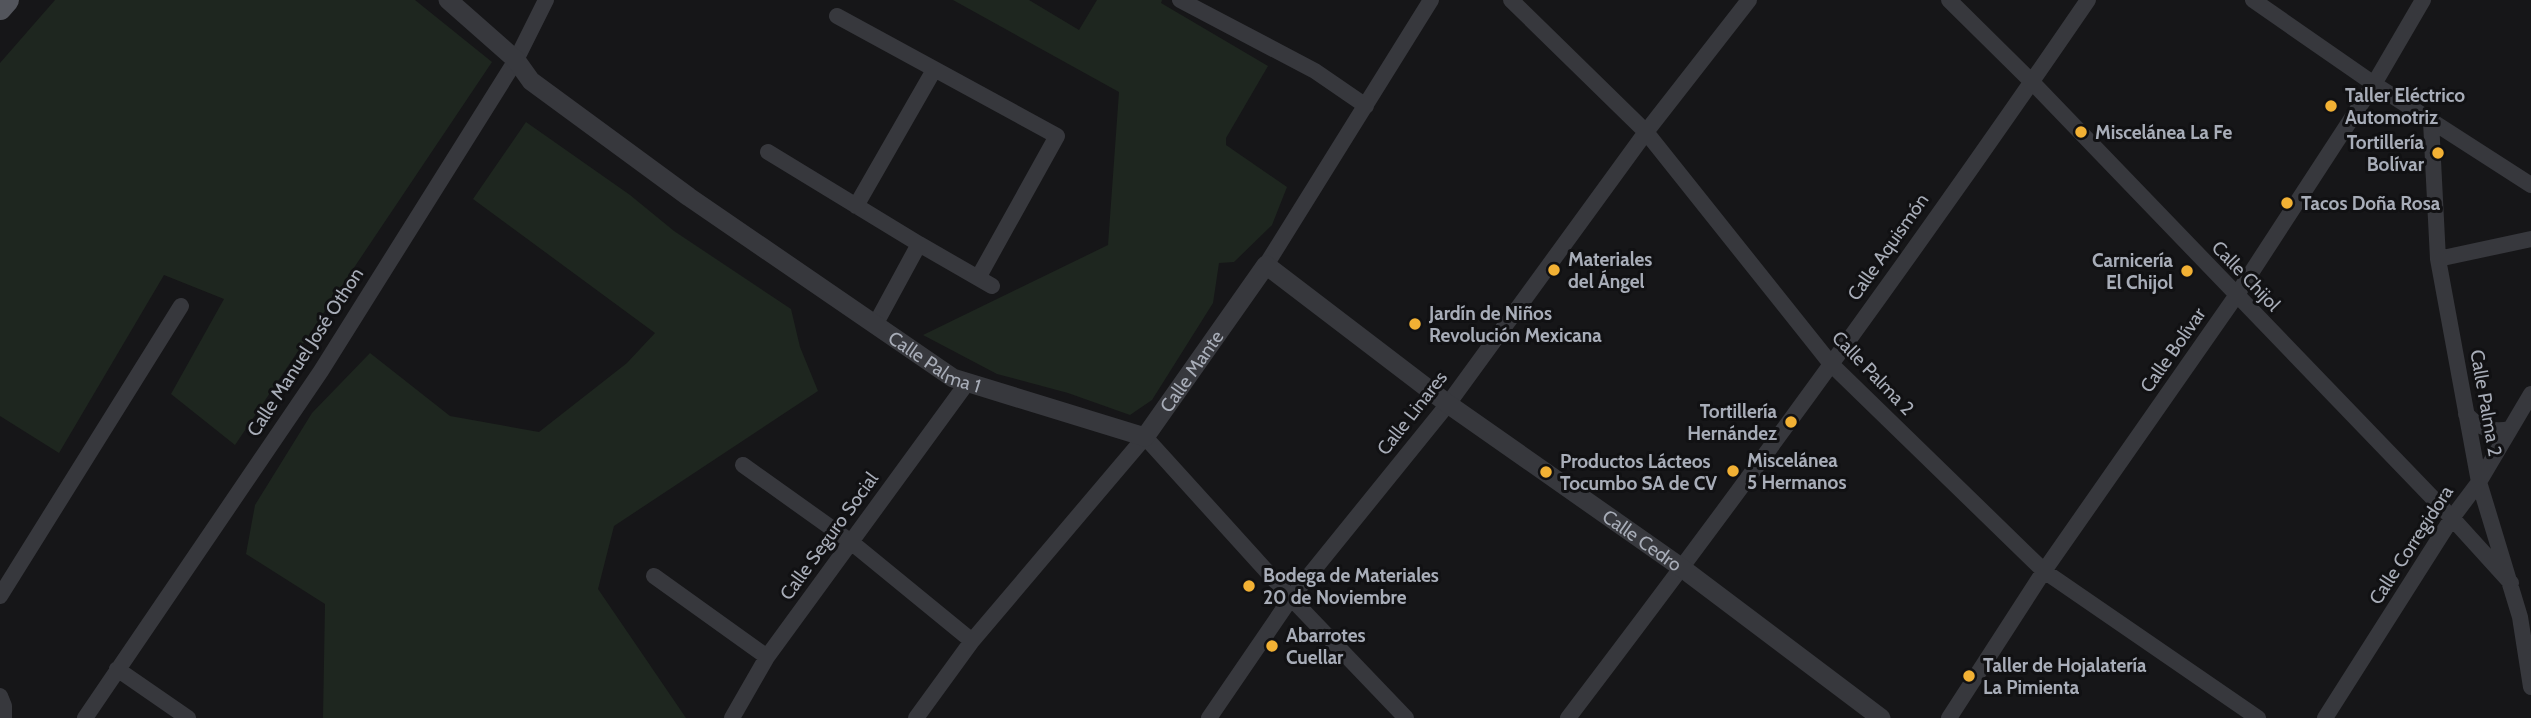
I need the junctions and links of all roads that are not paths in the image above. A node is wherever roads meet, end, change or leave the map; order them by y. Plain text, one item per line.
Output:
1 (7, 0) edge
2 (448, 0) edge
3 (546, 0) edge
4 (1180, 0) edge
5 (1432, 0) edge
6 (1510, 0) edge
7 (1749, 0) edge
8 (1949, 0) edge
9 (2088, 0) edge
10 (2253, 0) edge
11 (2423, 0) edge
12 (0, 8) edge
13 (836, 16) dead end
14 (516, 60) junction
15 (934, 70) junction
16 (2032, 82) junction
17 (2374, 84) junction
18 (1366, 106) junction
19 (2431, 121) junction
20 (1646, 132) junction
21 (768, 152) dead end
22 (2531, 185) edge
23 (856, 205) junction
24 (2531, 239) edge
25 (919, 244) junction
26 (2438, 259) junction
27 (1266, 265) junction
28 (2236, 296) junction
29 (181, 306) dead end
30 (875, 325) junction
31 (1831, 364) junction
32 (967, 383) junction
33 (2531, 394) edge
34 (1448, 404) junction
35 (2466, 414) junction
36 (2510, 429) junction
37 (1145, 437) junction
38 (743, 465) dead end
39 (2479, 482) junction
40 (2452, 518) junction
41 (851, 542) junction
42 (1682, 568) junction
43 (2044, 571) junction
44 (654, 576) dead end
45 (2511, 583) junction
46 (0, 596) edge
47 (1291, 598) junction
48 (2526, 619) edge
49 (972, 641) junction
50 (767, 657) junction
51 (117, 670) junction
52 (2531, 687) edge
53 (0, 696) edge
54 (4, 718) edge
55 (85, 718) edge
56 (188, 718) edge
57 (732, 718) edge
58 (916, 718) edge
59 (1209, 718) edge
60 (1406, 718) edge
61 (1568, 718) edge
62 (1881, 718) edge
63 (1950, 718) edge
64 (2258, 718) edge
65 (2325, 718) edge

1 - 12 main road
2 - 14 street, Calle Palma 1
3 - 14 street, Calle Manuel José Othon
4 - 18 street
5 - 18 street, Calle Mante
6 - 20 street, Calle Palma 2
7 - 20 street, Calle Linares
8 - 16 street, Calle Chijol
9 - 16 street, Calle Aquismón
10 - 17 street
11 - 17 street, Calle Bolívar
13 - 15 street
14 - 30 street, Calle Palma 1
14 - 51 street, Calle Manuel José Othon
15 - 23 street
15 - 25 street
16 - 28 street, Calle Chijol
16 - 31 street, Calle Aquismón
17 - 19 street
17 - 28 street, Calle Bolívar
18 - 27 street, Calle Mante
19 - 22 street
19 - 26 street, Calle Palma 2
20 - 31 street, Calle Palma 2
20 - 34 street, Calle Linares
21 - 23 street
23 - 25 street
24 - 26 street
25 - 30 street
26 - 35 street, Calle Palma 2
27 - 34 street, Calle Cedro
27 - 37 street, Calle Mante
28 - 40 street, Calle Chijol
28 - 43 street, Calle Bolívar
29 - 46 street
30 - 32 street, Calle Palma 1
31 - 42 street, Calle Aquismón
31 - 43 street, Calle Palma 2
32 - 37 street, Calle Palma 1
32 - 41 street, Calle Seguro Social
33 - 36 street, Calle Corregidora
34 - 42 street, Calle Cedro
34 - 47 street, Calle Linares
35 - 36 street
35 - 39 street, Calle Palma 2
36 - 39 street, Calle Corregidora
37 - 47 street
37 - 49 street, Calle Mante
38 - 41 street
39 - 40 street, Calle Corregidora
39 - 45 street, Calle Palma 2
40 - 45 street, Calle Chijol
40 - 65 street, Calle Corregidora
41 - 49 street
41 - 50 street, Calle Seguro Social
42 - 61 street, Calle Aquismón
42 - 62 street, Calle Cedro
43 - 63 street, Calle Bolívar
43 - 64 street, Calle Palma 2
44 - 50 street
45 - 48 street, Calle Palma 2
47 - 59 street, Calle Linares
47 - 60 street
48 - 52 street, Calle Palma 2
49 - 58 street, Calle Mante
50 - 57 street, Calle Seguro Social
51 - 55 street, Calle Manuel José Othon
51 - 56 street
53 - 54 street

